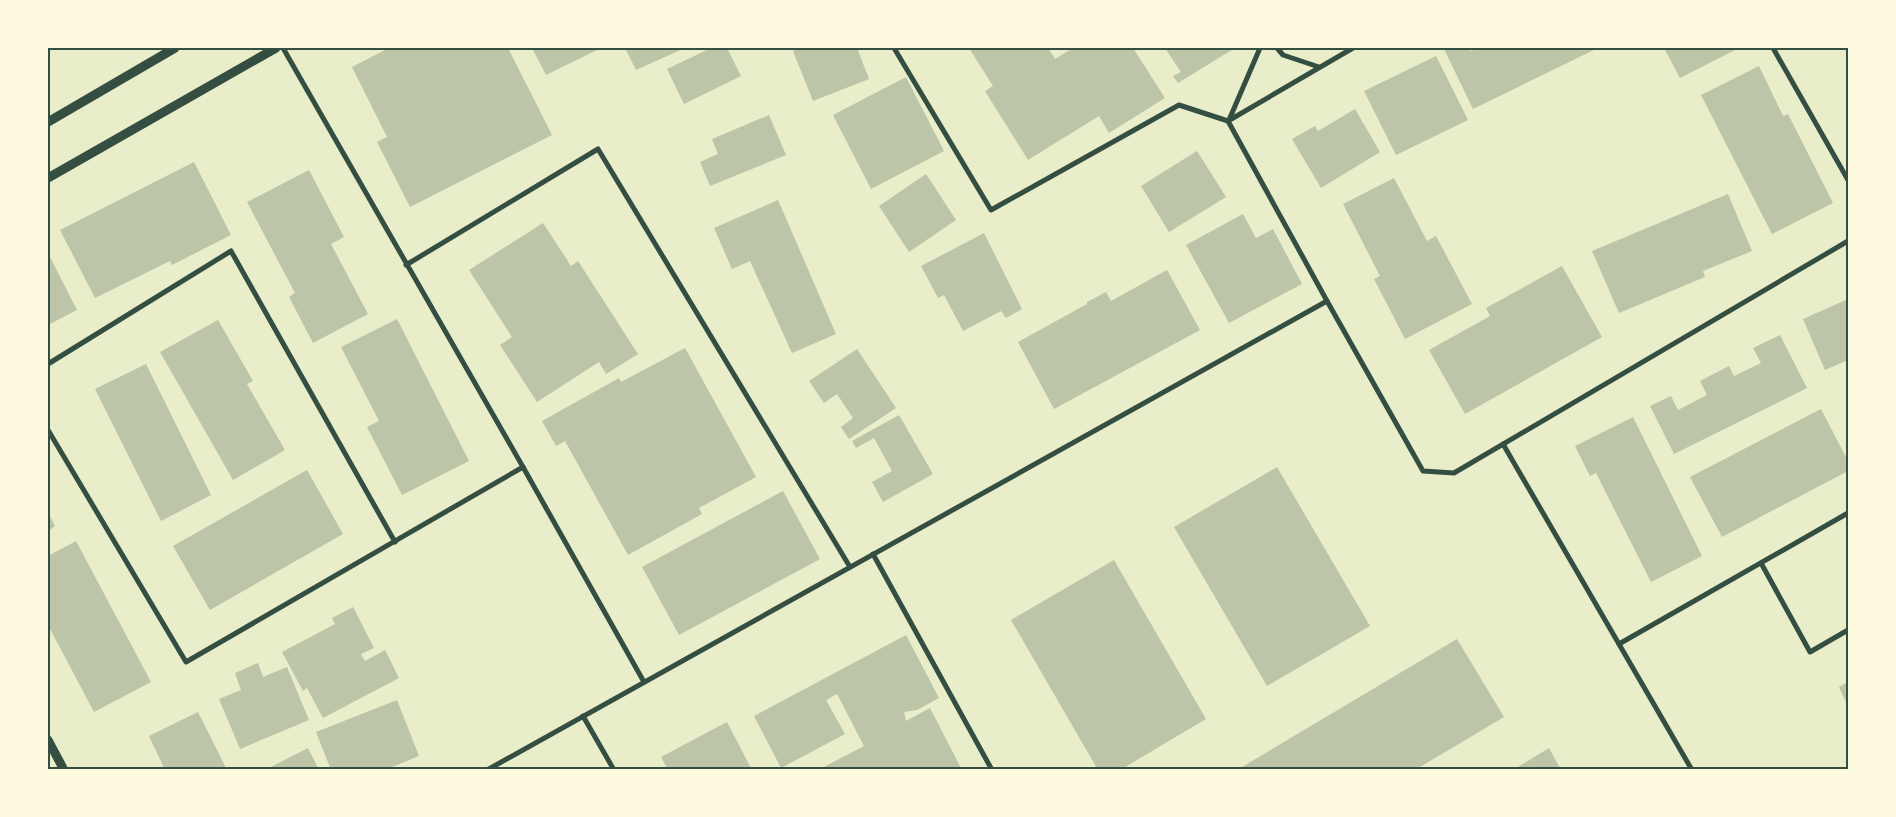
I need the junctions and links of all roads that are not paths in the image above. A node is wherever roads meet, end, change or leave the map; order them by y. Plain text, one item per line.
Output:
1 (175, 48) edge
2 (276, 48) edge
3 (283, 48) edge
4 (894, 48) edge
5 (1260, 48) edge
6 (1277, 48) edge
7 (1353, 48) edge
8 (1774, 48) edge
9 (1319, 67) junction
10 (1228, 121) junction
11 (48, 122) edge
12 (48, 178) edge
13 (1848, 180) edge
14 (1848, 241) edge
15 (406, 265) junction
16 (1327, 301) junction
17 (48, 364) edge
18 (48, 430) edge
19 (1502, 444) junction
20 (523, 467) junction
21 (1848, 513) edge
22 (395, 542) junction
23 (873, 554) junction
24 (1761, 563) junction
25 (850, 567) junction
26 (1848, 630) edge
27 (1619, 644) junction
28 (644, 682) junction
29 (583, 716) junction
30 (48, 740) edge
31 (64, 770) edge
32 (487, 770) edge
33 (614, 770) edge
34 (992, 770) edge
35 (1692, 770) edge

1 - 11 street
2 - 12 street
3 - 15 street
4 - 10 street
5 - 10 street
6 - 9 street
7 - 9 street
8 - 13 street
9 - 10 street
10 - 16 street
14 - 19 street
15 - 20 street
15 - 25 street
16 - 19 street
16 - 23 street
17 - 22 street
18 - 22 street
19 - 27 street
20 - 22 street
20 - 28 street
21 - 24 street
23 - 25 street
23 - 34 street
24 - 26 street
24 - 27 street
25 - 28 street
27 - 35 street
28 - 29 street
29 - 32 street
29 - 33 street
30 - 31 street

